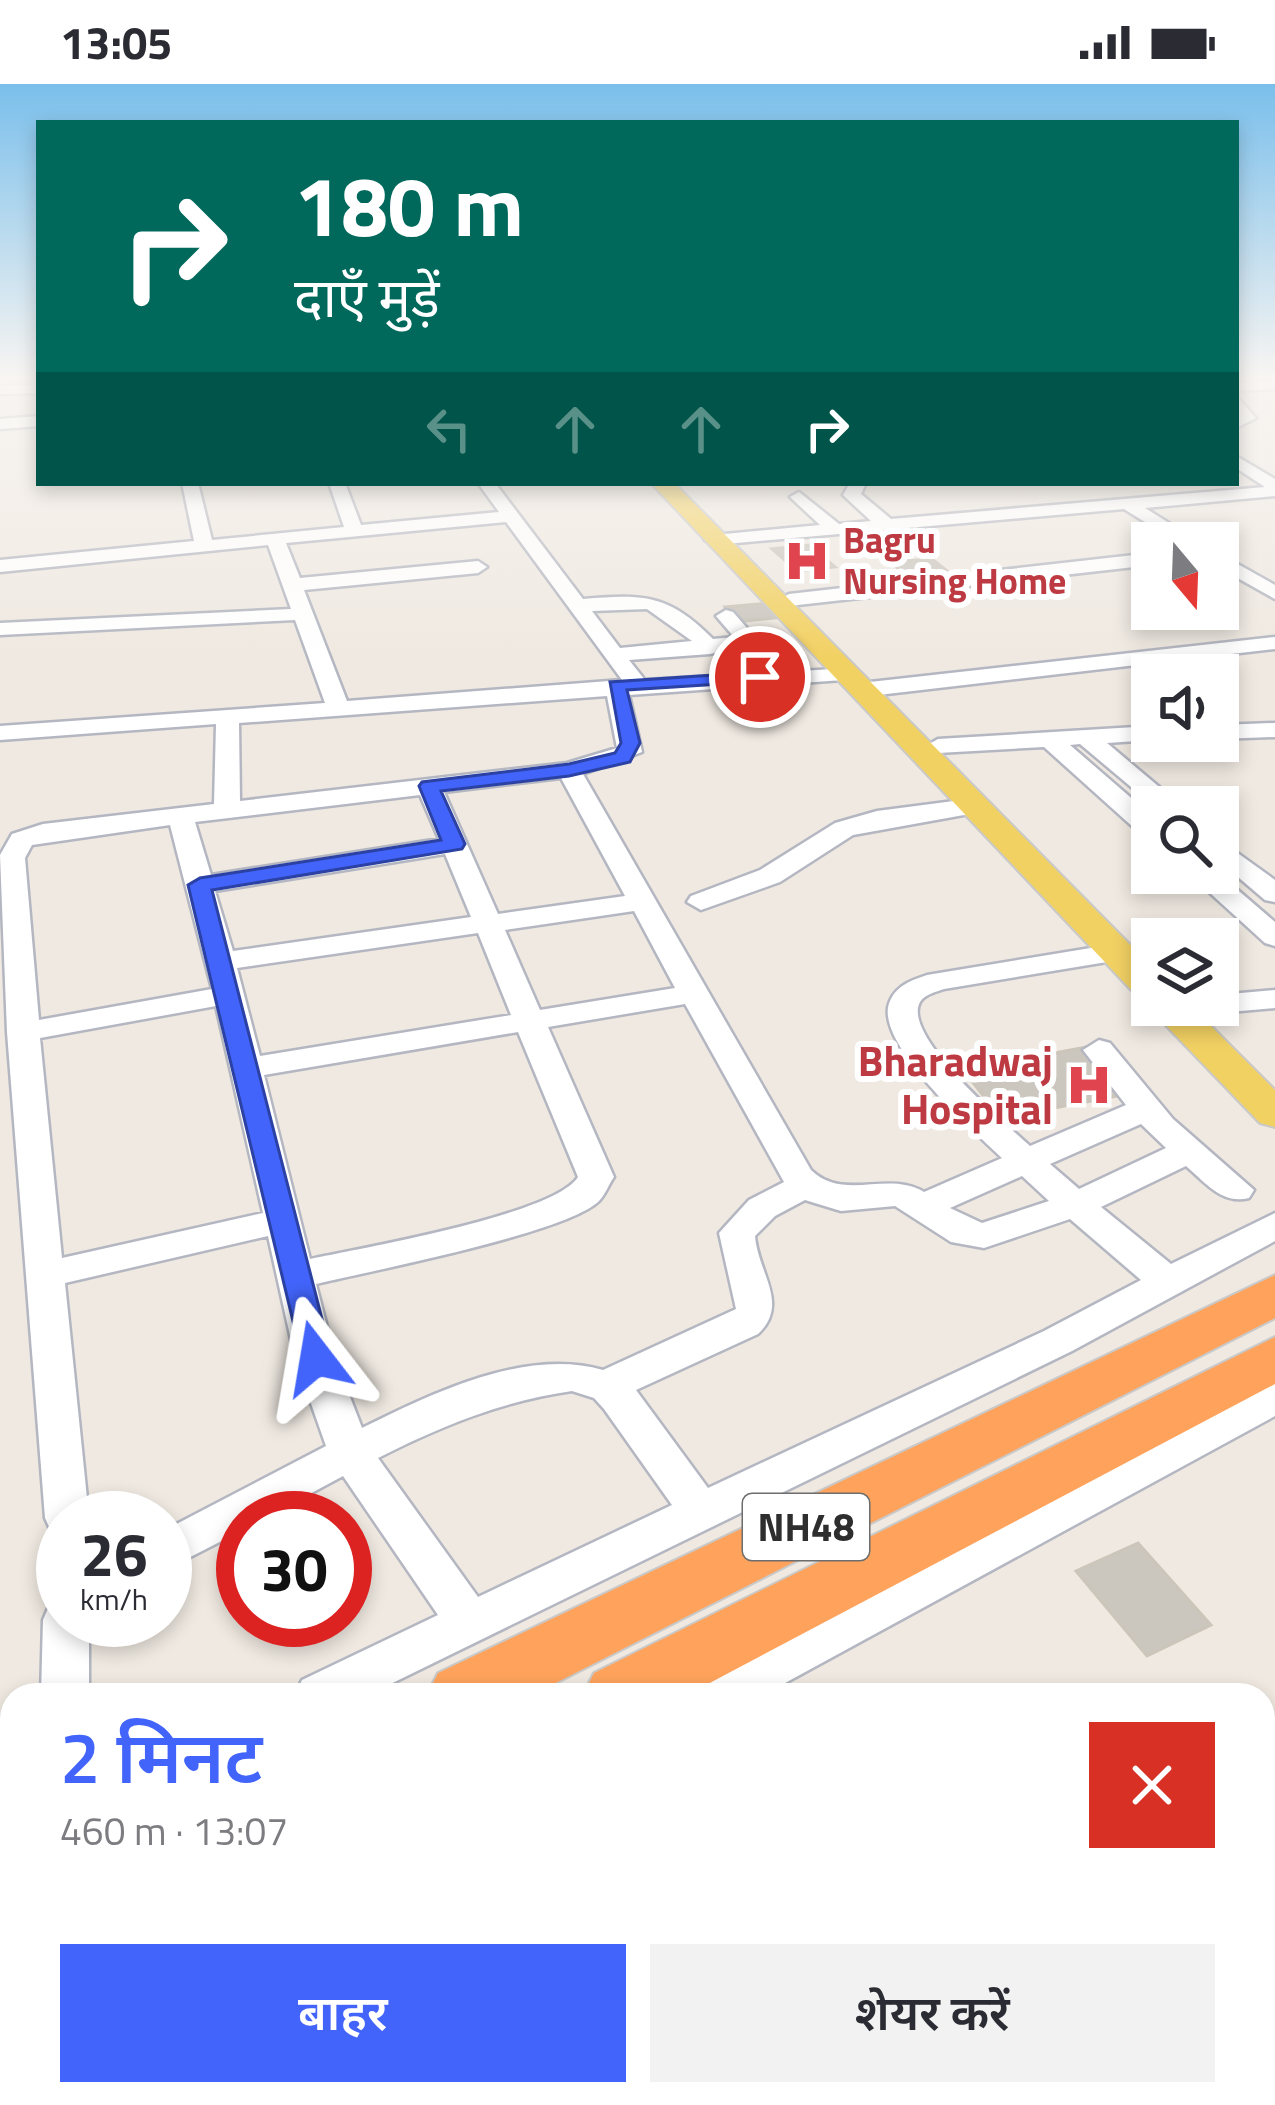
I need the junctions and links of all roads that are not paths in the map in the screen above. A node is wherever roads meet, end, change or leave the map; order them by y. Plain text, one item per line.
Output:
1 (1249, 469) edge
2 (191, 486) edge
3 (338, 486) edge
4 (488, 486) edge
5 (665, 486) edge
6 (676, 486) edge
7 (856, 486) edge
8 (1275, 489) edge
9 (799, 497) dead end
10 (1127, 504) junction
11 (509, 516) junction
12 (1157, 522) edge
13 (764, 523) dead end
14 (828, 524) junction
15 (888, 526) junction
16 (353, 530) junction
17 (274, 538) junction
18 (721, 540) junction
19 (204, 544) junction
20 (1131, 561) edge
21 (0, 566) edge
22 (478, 567) dead end
23 (1239, 572) edge
24 (292, 585) junction
25 (1275, 593) edge
26 (789, 600) junction
27 (576, 605) junction
28 (303, 614) junction
29 (726, 616) dead end
30 (0, 629) edge
31 (1275, 643) edge
32 (710, 648) junction
33 (614, 655) junction
34 (860, 683) junction
35 (626, 685) junction
36 (338, 708) junction
37 (228, 715) junction
38 (1275, 730) edge
39 (1239, 731) edge
40 (0, 733) edge
41 (1131, 734) edge
42 (1085, 737) junction
43 (1048, 738) junction
44 (938, 746) junction
45 (569, 770) junction
46 (1135, 778) junction
47 (1099, 783) junction
48 (429, 786) junction
49 (1145, 786) edge
50 (977, 806) junction
51 (226, 808) junction
52 (1131, 811) edge
53 (179, 814) junction
54 (454, 844) junction
55 (1239, 864) edge
56 (200, 885) junction
57 (1226, 894) edge
58 (1275, 894) edge
59 (641, 902) junction
60 (701, 902) dead end
61 (1236, 903) junction
62 (489, 924) junction
63 (1275, 937) edge
64 (1131, 943) edge
65 (1115, 953) junction
66 (1131, 969) edge
67 (225, 978) junction
68 (693, 994) junction
69 (1275, 999) edge
70 (1239, 1002) edge
71 (529, 1019) junction
72 (1212, 1026) edge
73 (1217, 1026) edge
74 (23, 1032) junction
75 (1099, 1050) dead end
76 (246, 1068) junction
77 (1275, 1087) edge
78 (1146, 1109) junction
79 (1275, 1114) edge
80 (1187, 1152) junction
81 (1026, 1161) junction
82 (806, 1185) junction
83 (1236, 1190) dead end
84 (1077, 1204) junction
85 (923, 1206) junction
86 (282, 1221) junction
87 (1275, 1225) edge
88 (47, 1274) junction
89 (296, 1276) junction
90 (1169, 1283) junction
91 (1275, 1294) edge
92 (1275, 1358) edge
93 (607, 1386) junction
94 (1275, 1397) edge
95 (349, 1451) junction
96 (65, 1491) edge
97 (701, 1512) junction
98 (192, 1536) edge
99 (470, 1623) junction
100 (66, 1647) edge
101 (65, 1683) edge
102 (344, 1683) edge
103 (487, 1683) edge
104 (642, 1683) edge
105 (739, 1683) edge

1 - 8 street
2 - 19 street
3 - 16 street
4 - 11 street
5 - 18 main road
6 - 18 main road
7 - 15 street
8 - 10 street
9 - 14 street
10 - 12 street
10 - 15 street
11 - 16 street
11 - 27 street
13 - 14 street
14 - 15 street
14 - 18 street
16 - 17 street
17 - 19 street
17 - 24 street
18 - 26 main road
18 - 34 main road
19 - 21 street
20 - 26 street
22 - 24 street
23 - 25 street
24 - 28 street
26 - 34 main road
27 - 32 street
27 - 33 street
28 - 30 street
28 - 36 street
29 - 32 street
31 - 34 street
32 - 33 street
33 - 35 street
34 - 35 street
34 - 44 main road
34 - 50 main road
35 - 36 street
35 - 45 street
36 - 37 street
37 - 40 street
37 - 51 street
38 - 39 street
41 - 42 street
42 - 43 street
42 - 46 street
43 - 44 street
43 - 47 street
44 - 64 main road
45 - 48 street
45 - 59 street
46 - 47 street
46 - 49 street
47 - 52 street
48 - 51 street
48 - 54 street
50 - 60 street
50 - 65 main road
51 - 53 street
53 - 56 street
53 - 74 street
54 - 56 street
54 - 62 street
55 - 58 street
56 - 67 street
57 - 61 street
58 - 61 street
59 - 62 street
59 - 68 street
61 - 63 street
62 - 67 street
62 - 71 street
65 - 66 main road
65 - 81 street
67 - 74 street
67 - 76 street
68 - 71 street
68 - 82 street
69 - 70 street
71 - 76 street
71 - 89 street
72 - 79 main road
73 - 77 main road
74 - 88 street
75 - 78 street
76 - 86 street
78 - 80 street
78 - 81 street
80 - 83 street
80 - 84 street
81 - 84 street
81 - 85 street
82 - 85 street
82 - 93 street
84 - 85 street
84 - 90 street
86 - 88 street
86 - 89 street
87 - 90 street
88 - 96 street
89 - 95 street
90 - 97 street
91 - 103 highway, NH48
92 - 104 highway, NH48
93 - 95 street
93 - 97 street
94 - 105 street
95 - 98 street
95 - 99 street
97 - 99 street
99 - 102 street
100 - 101 street

